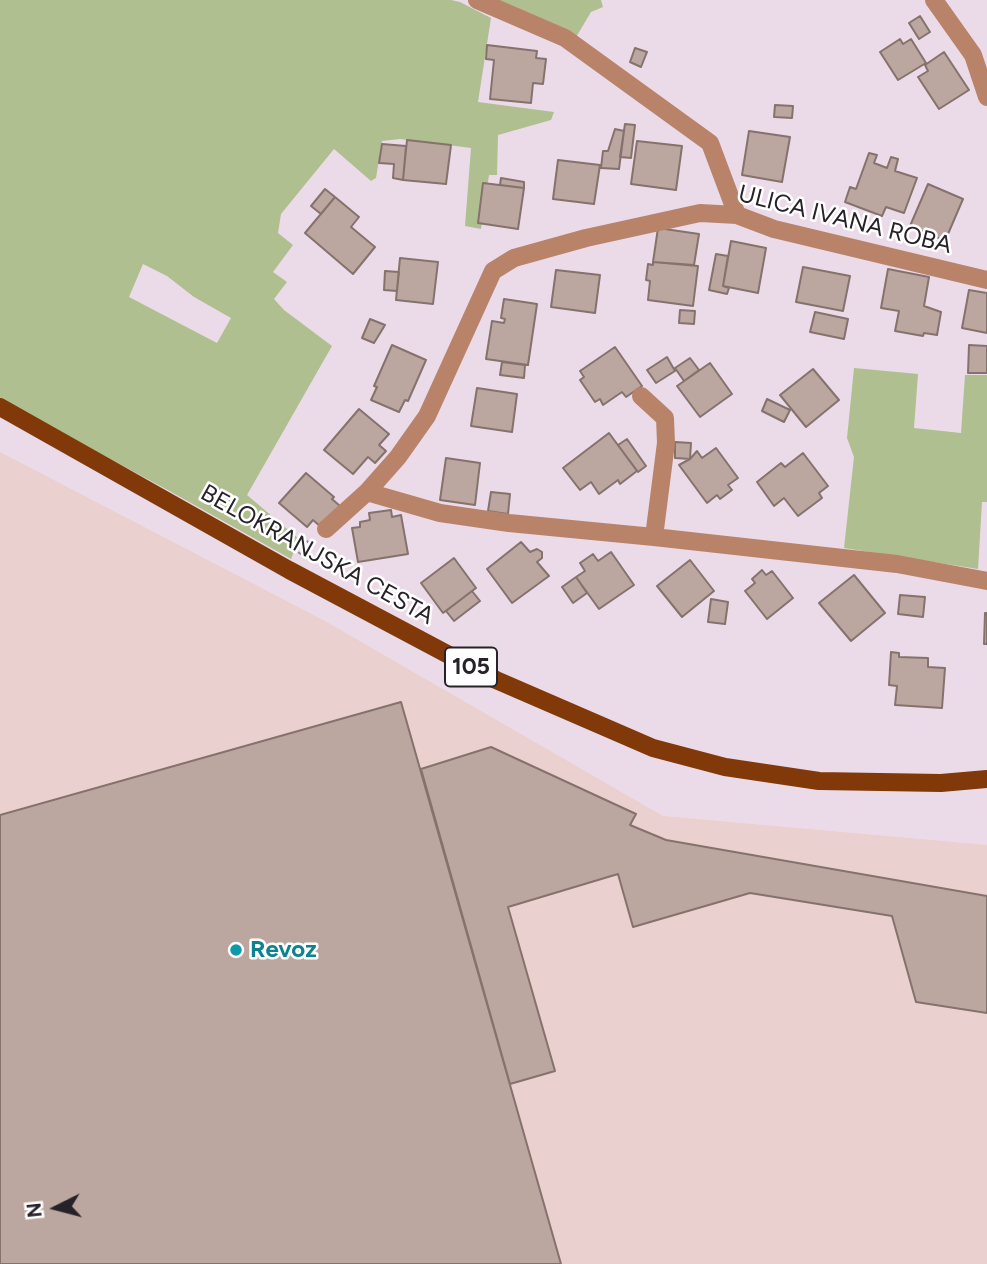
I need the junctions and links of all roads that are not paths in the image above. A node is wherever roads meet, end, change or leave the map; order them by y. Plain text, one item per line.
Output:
1 (477, 0) edge
2 (934, 0) edge
3 (987, 97) edge
4 (737, 215) junction
5 (987, 280) edge
6 (641, 397) dead end
7 (0, 407) edge
8 (367, 492) junction
9 (326, 529) dead end
10 (654, 537) junction
11 (987, 581) edge
12 (987, 779) edge

1 - 4 street
2 - 3 street
4 - 5 street, ULICA IVANA ROBA
4 - 8 street, ULICA IVANA ROBA
6 - 10 street
7 - 12 main road, BELOKRANJSKA CESTA / 105
8 - 9 street, ULICA IVANA ROBA
8 - 10 street
10 - 11 street

